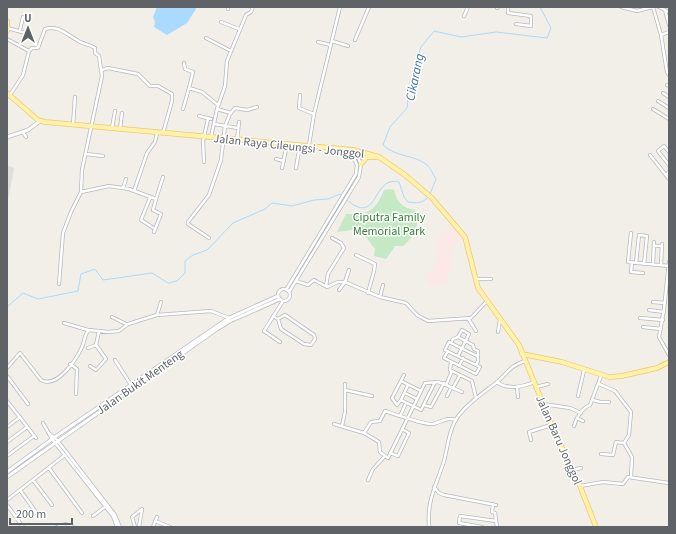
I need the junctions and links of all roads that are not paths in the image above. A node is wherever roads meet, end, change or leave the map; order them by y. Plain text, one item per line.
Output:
1 (253, 7) edge
2 (340, 7) edge
3 (369, 7) edge
4 (468, 7) edge
5 (508, 7) edge
6 (621, 7) edge
7 (653, 7) edge
8 (661, 7) edge
9 (634, 8) edge
10 (644, 8) edge
11 (665, 10) junction
12 (669, 12) edge
13 (464, 16) dead end
14 (24, 17) dead end
15 (7, 21) edge
16 (221, 22) dead end
17 (516, 24) dead end
18 (669, 25) edge
19 (8, 28) edge
20 (240, 29) junction
21 (20, 30) junction
22 (7, 31) edge
23 (26, 32) dead end
24 (669, 32) edge
25 (661, 35) junction
26 (206, 38) dead end
27 (7, 39) edge
28 (355, 40) dead end
29 (332, 41) junction
30 (318, 42) dead end
31 (331, 45) junction
32 (348, 46) dead end
33 (29, 51) junction
34 (231, 51) junction
35 (99, 56) junction
36 (104, 58) dead end
37 (184, 63) dead end
38 (102, 70) junction
39 (669, 75) edge
40 (189, 88) junction
41 (663, 93) dead end
42 (8, 94) edge
43 (300, 95) dead end
44 (75, 97) dead end
45 (669, 97) edge
46 (658, 101) dead end
47 (218, 105) junction
48 (257, 107) dead end
49 (669, 108) edge
50 (183, 109) dead end
51 (652, 109) dead end
52 (217, 110) junction
53 (115, 111) dead end
54 (122, 113) dead end
55 (231, 113) junction
56 (669, 113) edge
57 (314, 114) junction
58 (199, 116) dead end
59 (668, 118) edge
60 (40, 121) junction
61 (239, 122) dead end
62 (214, 124) junction
63 (73, 125) junction
64 (92, 126) junction
65 (225, 126) junction
66 (112, 128) junction
67 (238, 128) junction
68 (120, 129) junction
69 (23, 132) junction
70 (157, 133) junction
71 (163, 134) junction
72 (7, 137) edge
73 (26, 137) dead end
74 (204, 137) junction
75 (211, 137) junction
76 (224, 139) junction
77 (237, 140) junction
78 (287, 144) junction
79 (300, 145) junction
80 (309, 145) junction
81 (352, 150) junction
82 (669, 152) edge
83 (86, 154) junction
84 (650, 154) dead end
85 (103, 156) dead end
86 (379, 157) junction
87 (276, 159) dead end
88 (284, 161) junction
89 (204, 162) dead end
90 (361, 164) junction
91 (669, 165) edge
92 (282, 168) dead end
93 (296, 168) dead end
94 (669, 172) edge
95 (666, 175) junction
96 (163, 177) dead end
97 (126, 179) dead end
98 (669, 179) edge
99 (123, 188) junction
100 (134, 191) junction
101 (81, 192) junction
102 (150, 198) junction
103 (156, 198) junction
104 (156, 229) junction
105 (154, 232) dead end
106 (631, 233) dead end
107 (209, 238) dead end
108 (332, 238) dead end
109 (654, 242) dead end
110 (654, 246) junction
111 (356, 255) dead end
112 (669, 262) edge
113 (632, 263) junction
114 (636, 263) junction
115 (644, 264) junction
116 (652, 264) junction
117 (660, 265) junction
118 (669, 266) edge
119 (349, 270) dead end
120 (643, 273) dead end
121 (491, 279) dead end
122 (475, 280) junction
123 (296, 281) junction
124 (345, 282) junction
125 (59, 284) dead end
126 (383, 285) dead end
127 (326, 286) junction
128 (286, 290) junction
129 (339, 290) dead end
130 (668, 291) edge
131 (289, 292) junction
132 (368, 293) junction
133 (380, 297) junction
134 (280, 299) junction
135 (161, 302) dead end
136 (486, 302) junction
137 (653, 302) dead end
138 (665, 303) junction
139 (649, 310) dead end
140 (664, 312) junction
141 (157, 315) junction
142 (273, 316) junction
143 (112, 317) dead end
144 (229, 318) junction
145 (640, 318) dead end
146 (278, 319) junction
147 (466, 319) junction
148 (500, 320) junction
149 (663, 320) junction
150 (64, 323) dead end
151 (126, 324) junction
152 (644, 327) dead end
153 (661, 329) junction
154 (89, 330) junction
155 (99, 331) junction
156 (476, 331) dead end
157 (498, 332) dead end
158 (458, 337) junction
159 (466, 341) junction
160 (280, 342) dead end
161 (451, 343) junction
162 (96, 345) junction
163 (88, 348) dead end
164 (462, 348) junction
165 (448, 351) junction
166 (522, 354) junction
167 (669, 355) edge
168 (458, 356) junction
169 (477, 356) junction
170 (463, 358) junction
171 (114, 360) dead end
172 (525, 361) junction
173 (451, 362) junction
174 (669, 362) edge
175 (70, 364) junction
176 (476, 365) junction
177 (90, 366) dead end
178 (459, 366) junction
179 (7, 368) edge
180 (584, 370) junction
181 (452, 371) junction
182 (404, 375) dead end
183 (460, 375) junction
184 (7, 376) edge
185 (601, 376) junction
186 (401, 381) junction
187 (435, 382) junction
188 (497, 382) junction
189 (345, 384) dead end
190 (445, 384) junction
191 (535, 384) junction
192 (548, 384) dead end
193 (599, 384) junction
194 (131, 385) junction
195 (408, 385) junction
196 (517, 387) junction
197 (452, 388) junction
198 (345, 390) junction
199 (421, 391) junction
200 (462, 392) dead end
201 (405, 393) junction
202 (76, 394) dead end
203 (372, 396) dead end
204 (447, 396) dead end
205 (578, 396) dead end
206 (518, 397) dead end
207 (476, 398) junction
208 (417, 399) junction
209 (401, 400) junction
210 (593, 400) junction
211 (7, 401) edge
212 (609, 402) dead end
213 (406, 403) junction
214 (28, 404) dead end
215 (542, 404) junction
216 (424, 405) junction
217 (413, 406) junction
218 (12, 407) junction
219 (7, 410) edge
220 (581, 413) junction
221 (401, 414) dead end
222 (20, 417) junction
223 (407, 418) junction
224 (577, 418) junction
225 (456, 420) junction
226 (583, 421) dead end
227 (43, 423) dead end
228 (334, 424) dead end
229 (551, 425) junction
230 (342, 426) junction
231 (574, 426) dead end
232 (7, 427) edge
233 (27, 427) junction
234 (402, 429) junction
235 (364, 433) junction
236 (55, 439) junction
237 (531, 440) dead end
238 (7, 442) edge
239 (624, 443) junction
240 (390, 453) junction
241 (601, 454) dead end
242 (66, 455) junction
243 (7, 456) edge
244 (385, 456) junction
245 (49, 468) junction
246 (581, 468) dead end
247 (572, 470) junction
248 (7, 472) edge
249 (581, 474) dead end
250 (575, 476) junction
251 (7, 477) edge
252 (631, 477) junction
253 (33, 480) junction
254 (368, 480) dead end
255 (669, 483) edge
256 (580, 486) junction
257 (434, 487) junction
258 (20, 490) junction
259 (7, 500) edge
260 (7, 505) edge
261 (52, 505) dead end
262 (105, 507) junction
263 (110, 510) junction
264 (82, 513) dead end
265 (38, 516) dead end
266 (93, 516) dead end
267 (157, 517) dead end
268 (155, 521) junction
269 (496, 521) junction
270 (24, 527) edge
271 (57, 527) edge
272 (73, 527) edge
273 (119, 527) edge
274 (135, 527) edge
275 (139, 527) edge
276 (153, 527) edge
277 (170, 527) edge
278 (429, 527) edge
279 (482, 527) edge
280 (497, 527) edge
281 (596, 527) edge

1 - 20 street
2 - 29 street
3 - 28 street
4 - 13 street
5 - 17 street
6 - 9 street
7 - 10 street
7 - 25 street
8 - 11 street
9 - 10 street
11 - 12 street
11 - 18 street
14 - 21 street
15 - 19 main road
16 - 20 street
19 - 21 street
19 - 22 main road
20 - 34 street
21 - 23 street
24 - 25 street
25 - 39 street
26 - 34 street
27 - 33 street
29 - 31 street
29 - 32 street
30 - 31 street
31 - 57 street
33 - 35 street
33 - 42 street
34 - 47 street
35 - 36 street
35 - 38 street
37 - 40 street
38 - 64 street
38 - 71 street
40 - 47 street
40 - 50 street
41 - 45 street
42 - 60 main road
43 - 57 street
44 - 63 street
46 - 49 street
47 - 52 street
48 - 55 street
51 - 59 street
52 - 55 street
52 - 62 street
53 - 66 street
54 - 68 street
55 - 65 street
56 - 59 street
57 - 80 street
58 - 74 street
60 - 63 main road, Jalan Raya Cileungsi - Jonggol
60 - 69 street
61 - 67 street
62 - 65 street
62 - 75 street
63 - 64 main road, Jalan Raya Cileungsi - Jonggol
64 - 66 main road, Jalan Raya Cileungsi - Jonggol
64 - 83 street
65 - 67 street
65 - 76 street
66 - 68 main road, Jalan Raya Cileungsi - Jonggol
67 - 77 street
68 - 70 main road, Jalan Raya Cileungsi - Jonggol
69 - 72 street
69 - 73 street
70 - 71 main road, Jalan Raya Cileungsi - Jonggol
70 - 100 street
71 - 74 main road, Jalan Raya Cileungsi - Jonggol
74 - 75 main road, Jalan Raya Cileungsi - Jonggol
74 - 89 street
75 - 76 main road, Jalan Raya Cileungsi - Jonggol
76 - 77 main road, Jalan Raya Cileungsi - Jonggol
76 - 107 street
77 - 78 main road, Jalan Raya Cileungsi - Jonggol
78 - 79 main road, Jalan Raya Cileungsi - Jonggol
78 - 88 street
79 - 80 main road, Jalan Raya Cileungsi - Jonggol
79 - 93 street
80 - 81 main road, Jalan Raya Cileungsi - Jonggol
81 - 86 main road, Jalan Raya Cileungsi - Jonggol
81 - 90 street
81 - 128 street
82 - 91 street
83 - 85 street
83 - 101 street
84 - 95 street
86 - 90 main road
86 - 122 main road, Jalan Raya Cileungsi - Jonggol
87 - 88 street
88 - 92 street
90 - 123 street
94 - 95 street
95 - 98 street
96 - 103 street
97 - 99 street
99 - 100 street
99 - 101 street
100 - 102 street
101 - 125 street
102 - 103 street
102 - 104 street
103 - 104 street
104 - 105 street
106 - 113 street
108 - 127 street
109 - 110 street
110 - 116 street
110 - 117 street
111 - 132 street
112 - 118 street
113 - 114 street
113 - 120 street
114 - 115 street
114 - 115 street
115 - 116 street
116 - 117 street
117 - 118 street
118 - 130 street
119 - 124 street
121 - 122 street
122 - 136 main road, Jalan Raya Cileungsi - Jonggol
123 - 127 street
123 - 131 street
124 - 127 street
124 - 129 street
124 - 132 street
126 - 133 street
128 - 131 street
128 - 134 street, Jalan Bukit Menteng
130 - 138 street
131 - 134 street
132 - 133 street
133 - 147 street
134 - 142 street
134 - 144 street, Jalan Bukit Menteng
134 - 236 street, Jalan Bukit Menteng
135 - 141 street
136 - 147 street
136 - 148 main road, Jalan Raya Cileungsi - Jonggol
137 - 138 street
138 - 140 street
139 - 140 street
140 - 149 street
141 - 144 street
141 - 151 street
142 - 146 street
142 - 160 street
143 - 151 street
144 - 194 street, Jalan Bukit Menteng
145 - 149 street
146 - 146 street
147 - 156 street
148 - 157 street
148 - 166 main road, Jalan Raya Cileungsi - Jonggol
149 - 153 street
150 - 154 street
151 - 155 street
152 - 153 street
153 - 167 street
154 - 155 street
154 - 175 street
155 - 162 street
158 - 159 street
158 - 159 street
158 - 161 street
159 - 164 street
159 - 169 street
161 - 164 street
161 - 165 street
162 - 163 street
162 - 177 street
164 - 168 street
164 - 169 street
165 - 168 street
165 - 173 street
166 - 172 main road, Jalan Baru Jonggol
166 - 180 main road
168 - 170 street
169 - 176 street
170 - 176 street
170 - 178 street
171 - 194 street
172 - 188 street
172 - 191 main road, Jalan Baru Jonggol
173 - 178 street
173 - 181 street
174 - 185 main road
175 - 179 street
175 - 202 street
176 - 178 street
180 - 185 main road
180 - 205 street
181 - 183 street
181 - 190 street
182 - 186 street
183 - 197 street
183 - 207 street
184 - 214 street
185 - 193 street
186 - 195 street
186 - 209 street
187 - 190 street
187 - 199 street
187 - 216 street
188 - 196 street
188 - 207 street
189 - 198 street
190 - 197 street
190 - 216 street
191 - 192 street
191 - 196 street
191 - 215 main road, Jalan Baru Jonggol
193 - 210 street
193 - 239 street
194 - 236 street, Jalan Bukit Menteng
195 - 199 street
195 - 201 street
196 - 206 street
197 - 200 street
197 - 204 street
198 - 203 street
198 - 230 street
199 - 208 street
201 - 208 street
201 - 209 street
207 - 225 street
208 - 217 street
209 - 213 street
210 - 212 street
210 - 220 street
211 - 218 street
213 - 217 street
213 - 221 street
215 - 220 street
215 - 229 main road, Jalan Baru Jonggol
216 - 217 street
217 - 223 street
218 - 219 street
218 - 222 street
220 - 224 street
222 - 232 street
222 - 233 street
223 - 225 street
223 - 234 street
223 - 235 street
224 - 226 street
224 - 231 street
225 - 257 street
227 - 236 street
228 - 230 street
229 - 237 street
229 - 247 main road, Jalan Baru Jonggol
230 - 235 street
233 - 238 street
233 - 243 street
234 - 240 street
234 - 240 street
235 - 244 street
236 - 242 street
236 - 248 street, Jalan Bukit Menteng
236 - 251 street, Jalan Bukit Menteng
236 - 263 street
239 - 241 street
239 - 252 street
240 - 244 street
242 - 245 street
242 - 262 street
244 - 254 street
245 - 253 street
245 - 264 street
246 - 247 street
247 - 250 main road, Jalan Baru Jonggol
249 - 250 street
250 - 256 main road, Jalan Baru Jonggol
252 - 255 street
252 - 256 street
253 - 258 street
253 - 261 street
256 - 281 main road, Jalan Baru Jonggol
257 - 269 street
257 - 278 street
258 - 259 street
258 - 265 street
260 - 270 street
262 - 263 street
262 - 266 street
263 - 273 street
267 - 268 street
268 - 276 street
268 - 277 street
269 - 279 street
269 - 280 street
271 - 272 street
274 - 275 street

